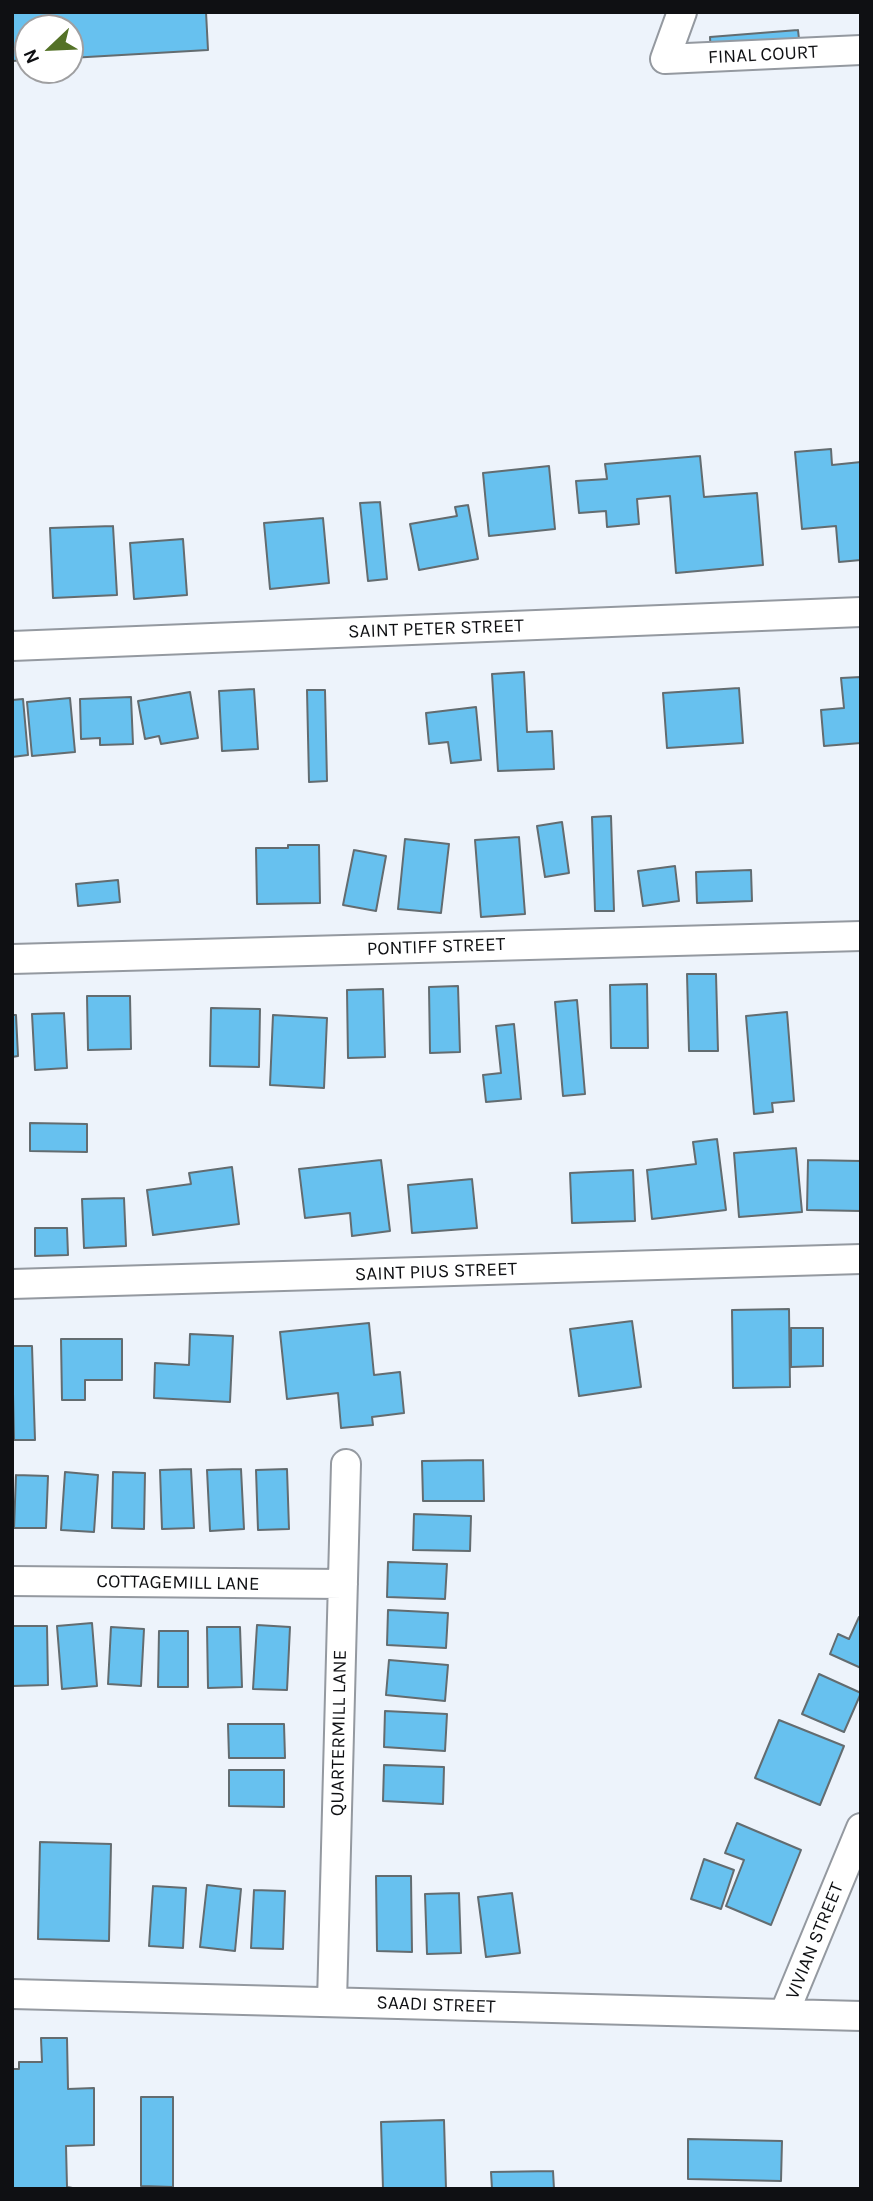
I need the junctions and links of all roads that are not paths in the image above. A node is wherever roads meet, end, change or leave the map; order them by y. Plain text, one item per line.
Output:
1 (682, 12) edge
2 (861, 50) edge
3 (861, 612) edge
4 (12, 646) edge
5 (861, 936) edge
6 (12, 959) edge
7 (861, 1259) edge
8 (12, 1284) edge
9 (346, 1464) dead end
10 (12, 1581) edge
11 (343, 1584) junction
12 (861, 1828) edge
13 (12, 1994) edge
14 (332, 2002) junction
15 (785, 2014) junction
16 (861, 2016) edge

1 - 2 street, FINAL COURT
3 - 4 street, SAINT PETER STREET
5 - 6 street, PONTIFF STREET
7 - 8 street, SAINT PIUS STREET
9 - 11 street, QUARTERMILL LANE
10 - 11 street, COTTAGEMILL LANE
11 - 14 street, QUARTERMILL LANE
12 - 15 street, VIVIAN STREET
13 - 14 street, SAADI STREET
14 - 15 street, SAADI STREET
15 - 16 street, SAADI STREET

